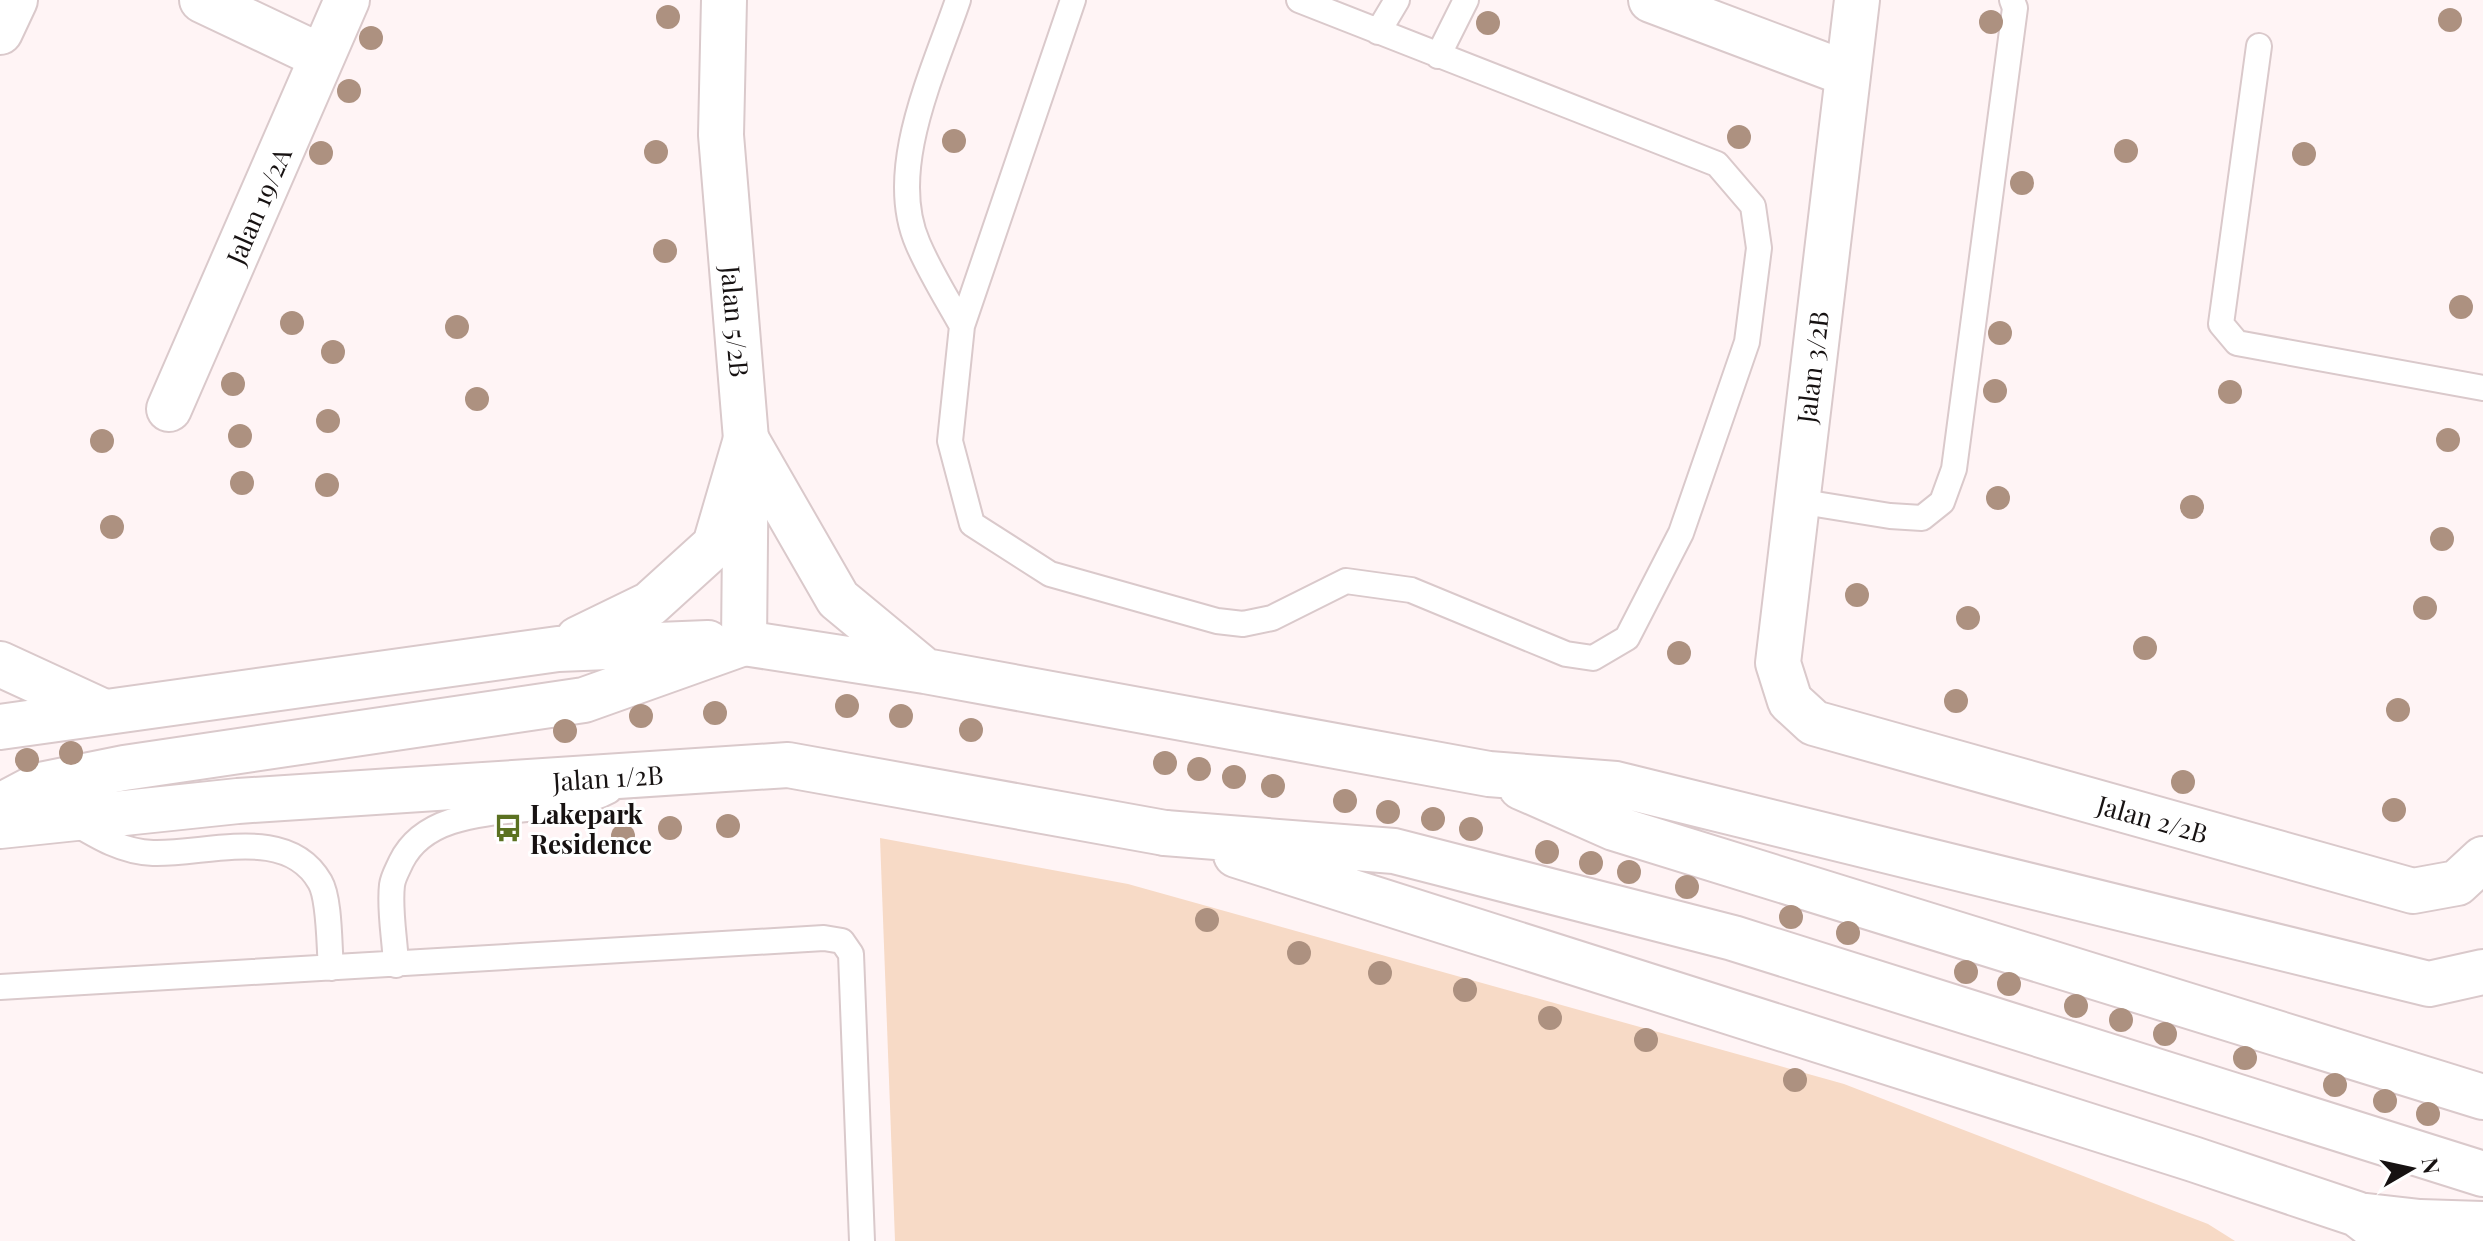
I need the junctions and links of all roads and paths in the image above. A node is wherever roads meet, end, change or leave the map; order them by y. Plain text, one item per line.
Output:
1 (15, 0) edge
2 (202, 0) edge
3 (347, 0) edge
4 (724, 0) edge
5 (958, 0) edge
6 (1073, 0) edge
7 (1299, 0) edge
8 (1397, 0) edge
9 (1466, 0) edge
10 (1651, 0) edge
11 (1857, 0) edge
12 (2012, 0) edge
13 (0, 32) edge
14 (1378, 32) junction
15 (2259, 46) dead end
16 (320, 56) junction
17 (1438, 56) junction
18 (1845, 73) junction
19 (962, 326) junction
20 (2483, 388) edge
21 (169, 409) dead end
22 (746, 439) junction
23 (1797, 501) junction
24 (744, 643) junction
25 (558, 649) junction
26 (0, 664) edge
27 (925, 671) junction
28 (102, 711) junction
29 (1814, 723) joint
30 (0, 727) edge
31 (631, 774) junction
32 (1489, 774) junction
33 (0, 806) edge
34 (68, 819) junction
35 (0, 826) edge
36 (1165, 833) junction
37 (2483, 859) edge
38 (396, 965) junction
39 (331, 968) junction
40 (2483, 972) edge
41 (2429, 984) junction
42 (0, 987) edge
43 (2483, 1000) edge
44 (2483, 1097) edge
45 (2483, 1174) edge
46 (2357, 1214) junction
47 (2483, 1224) edge
48 (862, 1241) edge
49 (2392, 1241) edge

1 - 13 main road
2 - 16 main road
3 - 16 main road, Jalan 19/2A
4 - 22 main road, Jalan 5/2B
5 - 19 lane
6 - 19 lane
7 - 14 lane
8 - 14 lane
9 - 17 lane
10 - 18 main road
11 - 18 main road, Jalan 3/2B
12 - 23 lane
14 - 17 lane
15 - 20 lane
16 - 21 main road, Jalan 19/2A
17 - 19 lane
18 - 23 main road, Jalan 3/2B
22 - 24 main road, Jalan 5/2B
22 - 25 main road
22 - 27 main road
23 - 29 main road, Jalan 3/2B
24 - 25 main road
24 - 27 main road
24 - 33 main road
25 - 28 main road
26 - 28 main road
27 - 32 main road
28 - 30 main road
29 - 37 main road, Jalan 2/2B
31 - 34 main road, Jalan 1/2B
31 - 36 main road, Jalan 1/2B
31 - 38 lane
32 - 41 main road
32 - 44 main road
34 - 35 main road, Jalan 1/2B
34 - 39 lane
36 - 45 main road
36 - 46 main road
38 - 39 lane
38 - 48 lane
39 - 42 lane
40 - 41 main road
41 - 43 main road
46 - 47 main road
46 - 49 main road

